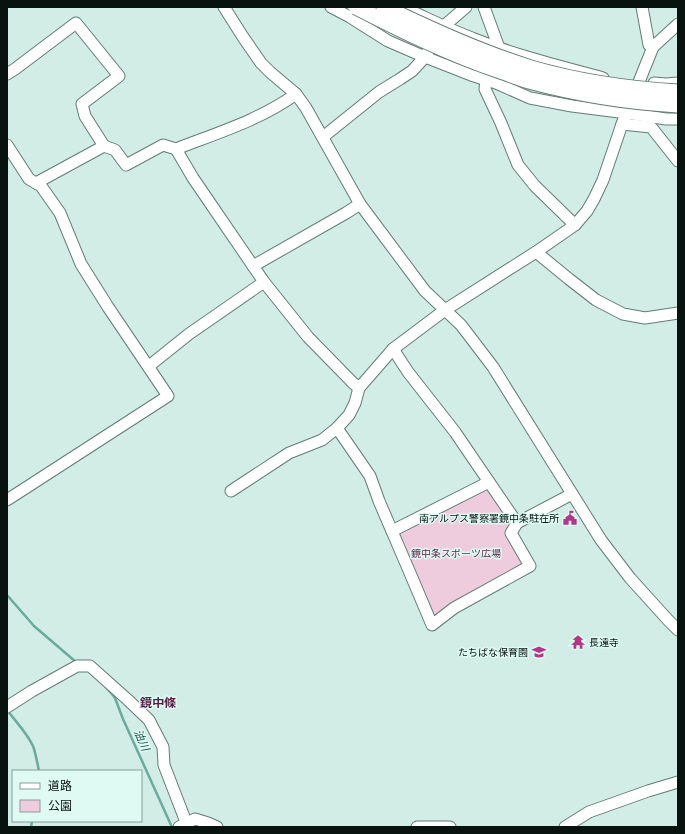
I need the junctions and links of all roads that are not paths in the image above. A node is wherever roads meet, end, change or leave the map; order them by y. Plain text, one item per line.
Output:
1 (224, 7) edge
2 (330, 7) edge
3 (356, 7) edge
4 (384, 7) edge
5 (402, 7) edge
6 (466, 7) edge
7 (484, 7) edge
8 (642, 7) edge
9 (678, 24) edge
10 (444, 26) junction
11 (499, 48) junction
12 (653, 48) junction
13 (425, 57) junction
14 (7, 74) edge
15 (486, 80) junction
16 (639, 82) junction
17 (678, 83) edge
18 (678, 92) edge
19 (296, 94) junction
20 (678, 105) edge
21 (627, 113) junction
22 (678, 119) edge
23 (622, 124) junction
24 (323, 138) junction
25 (7, 145) edge
26 (104, 146) junction
27 (176, 149) junction
28 (678, 161) edge
29 (36, 182) junction
30 (360, 204) junction
31 (575, 225) junction
32 (536, 252) junction
33 (253, 266) junction
34 (264, 282) junction
35 (445, 310) junction
36 (678, 313) edge
37 (393, 350) junction
38 (149, 366) junction
39 (358, 388) junction
40 (337, 428) junction
41 (489, 482) junction
42 (231, 490) dead end
43 (572, 494) junction
44 (7, 500) edge
45 (517, 523) junction
46 (392, 531) junction
47 (678, 630) edge
48 (7, 707) edge
49 (678, 782) edge
50 (182, 825) edge
51 (217, 827) edge
52 (416, 827) edge
53 (450, 827) edge
54 (565, 827) edge

1 - 19 street
2 - 13 street
3 - 20 highway, bridge
4 - 18 highway, bridge
5 - 10 street
6 - 10 street
7 - 11 street
8 - 12 street
9 - 12 street
10 - 11 street
10 - 13 street
11 - 15 street
11 - 16 street
12 - 16 street
13 - 15 street
13 - 24 street
14 - 26 street
15 - 21 street
15 - 31 street
16 - 17 street
16 - 21 street
19 - 24 street
19 - 27 street
21 - 22 street
21 - 23 street
23 - 28 street
23 - 31 street
24 - 30 street
25 - 29 street
26 - 27 street
26 - 29 street
27 - 33 street
29 - 38 street
30 - 33 street
30 - 35 street
31 - 32 street
32 - 35 street
32 - 36 street
33 - 34 street
34 - 38 street
34 - 39 street
35 - 37 street
35 - 43 street
37 - 39 street
37 - 41 street
38 - 44 street
39 - 40 street
40 - 42 street
40 - 46 street
41 - 45 street
41 - 46 street
43 - 45 street
43 - 47 street
45 - 46 street
48 - 50 street
49 - 54 street
50 - 51 street
52 - 53 street

